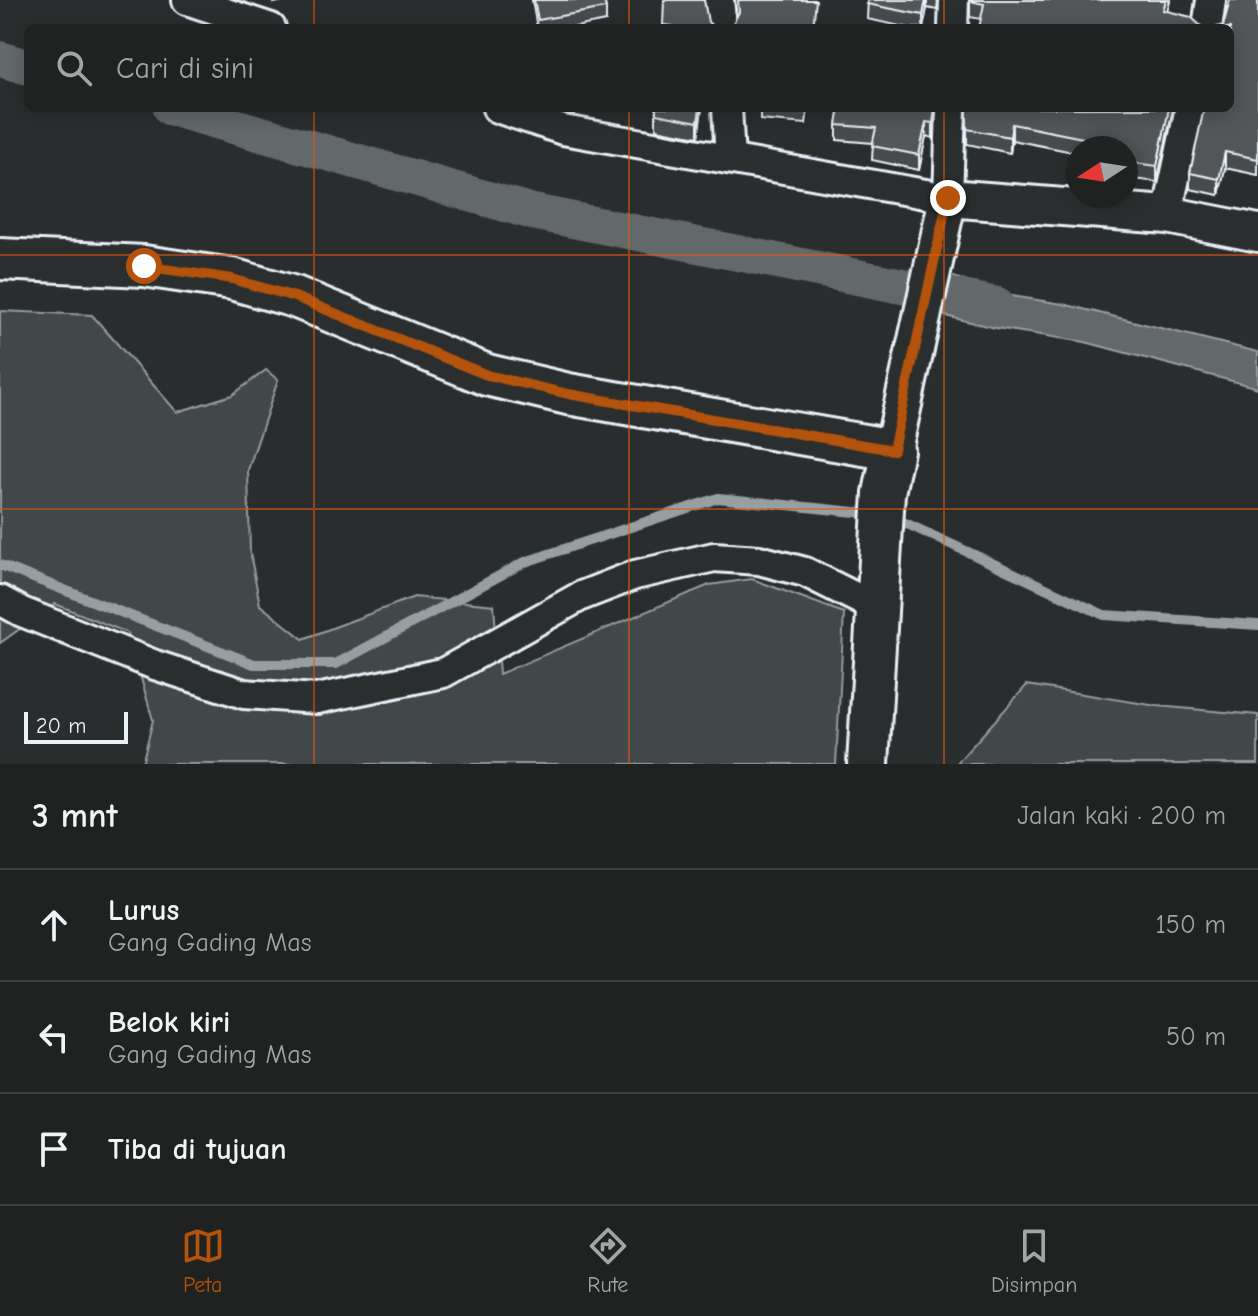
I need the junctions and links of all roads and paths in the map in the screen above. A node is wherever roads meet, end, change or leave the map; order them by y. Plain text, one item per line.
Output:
1 (187, 0) edge
2 (719, 0) edge
3 (954, 0) edge
4 (1211, 0) edge
5 (259, 24) edge
6 (722, 24) edge
7 (953, 24) edge
8 (1208, 24) edge
9 (509, 112) edge
10 (727, 112) edge
11 (951, 112) edge
12 (1189, 112) edge
13 (730, 159) junction
14 (948, 198) junction
15 (1167, 215) junction
16 (1258, 233) edge
17 (0, 259) edge
18 (896, 434) junction
19 (878, 590) junction
20 (0, 600) edge
21 (868, 764) edge

1 - 5 street
2 - 6 street
3 - 7 street
4 - 8 street
9 - 13 street
10 - 13 street
11 - 14 street
12 - 15 street
13 - 14 street
14 - 15 street
14 - 18 street
15 - 16 street
17 - 18 main road
18 - 19 main road
19 - 20 street
19 - 21 main road

